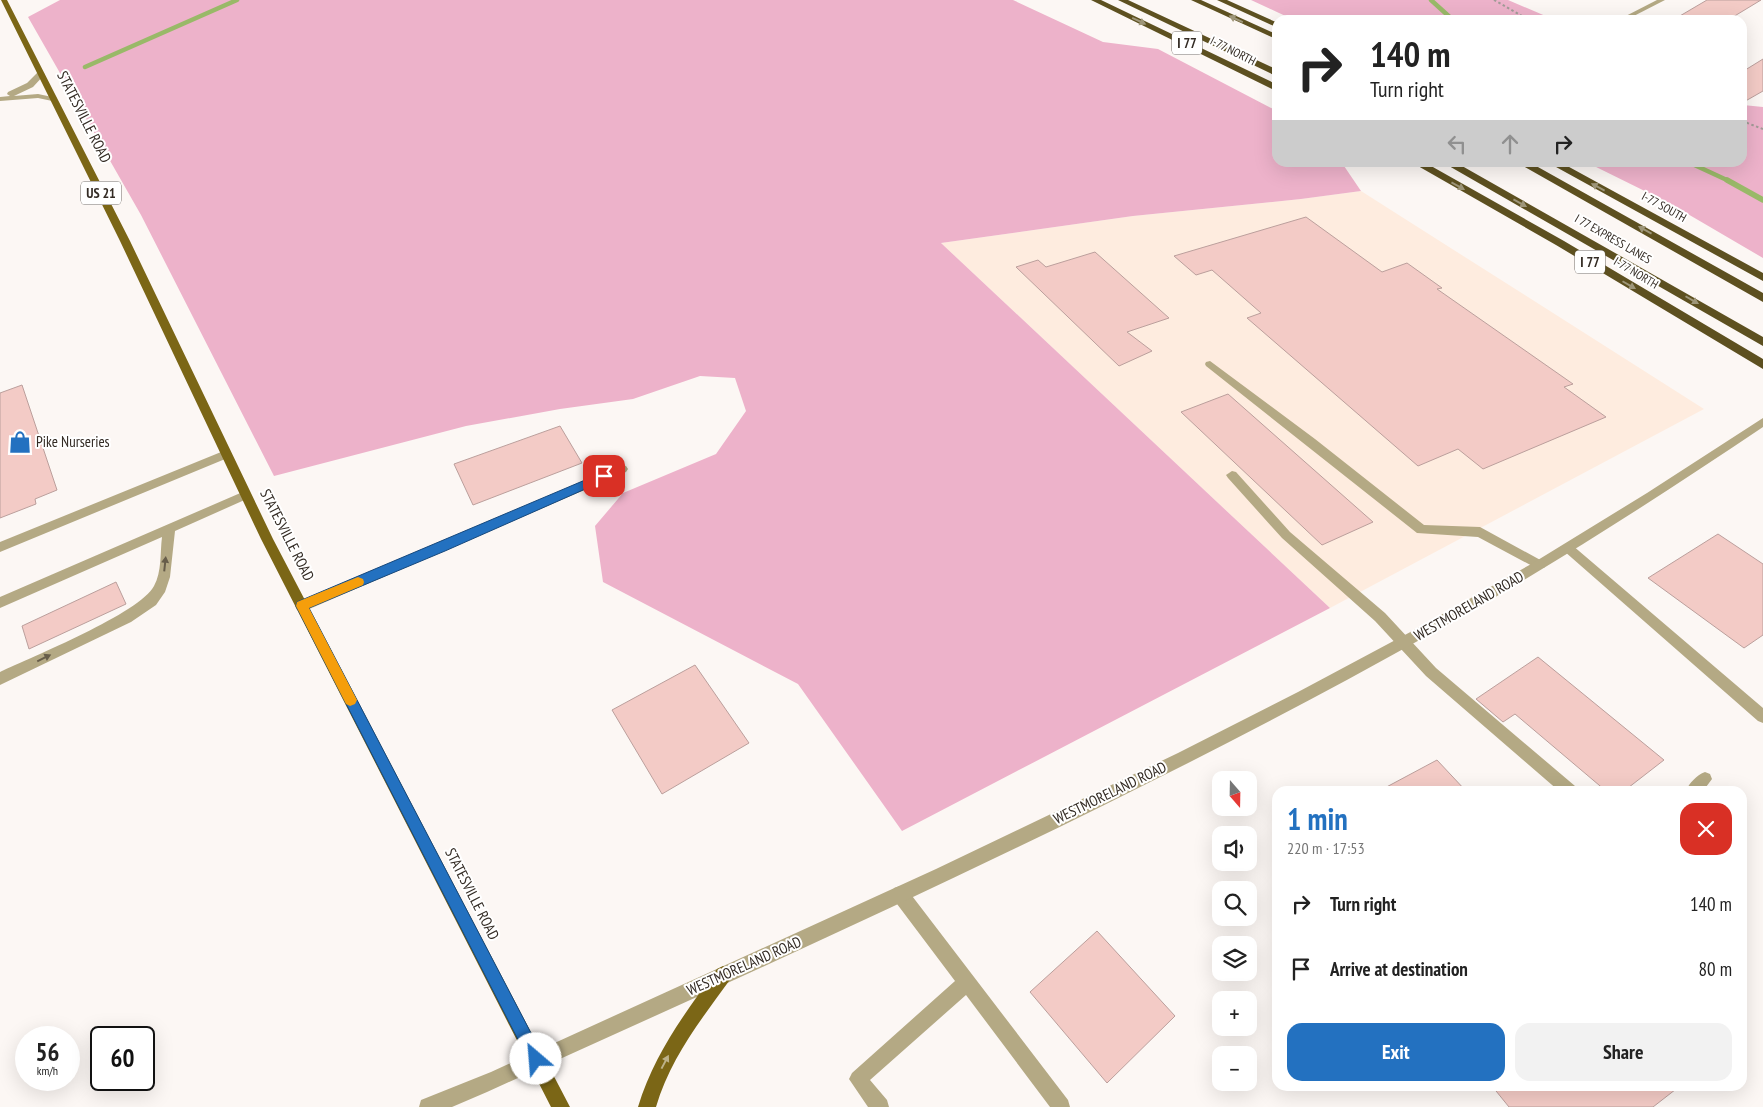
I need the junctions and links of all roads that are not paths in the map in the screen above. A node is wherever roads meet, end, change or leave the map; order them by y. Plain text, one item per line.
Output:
1 (4, 0) edge
2 (1095, 0) edge
3 (1122, 0) edge
4 (1195, 0) edge
5 (1221, 0) edge
6 (1662, 0) edge
7 (1631, 15) edge
8 (1272, 23) edge
9 (1272, 35) edge
10 (1272, 71) edge
11 (41, 74) junction
12 (1272, 86) edge
13 (0, 98) edge
14 (54, 100) junction
15 (1425, 167) edge
16 (1456, 167) edge
17 (1530, 167) edge
18 (1561, 167) edge
19 (1763, 278) edge
20 (1763, 298) edge
21 (1763, 342) edge
22 (1210, 364) dead end
23 (1763, 365) edge
24 (1763, 422) edge
25 (226, 454) junction
26 (622, 469) dead end
27 (1232, 475) dead end
28 (245, 495) junction
29 (168, 528) junction
30 (0, 547) edge
31 (1568, 548) junction
32 (1540, 565) junction
33 (0, 603) edge
34 (302, 606) junction
35 (1404, 643) junction
36 (0, 679) edge
37 (1763, 717) edge
38 (1705, 779) dead end
39 (1564, 786) edge
40 (1698, 786) edge
41 (900, 894) junction
42 (723, 975) junction
43 (966, 983) junction
44 (536, 1059) junction
45 (428, 1107) edge
46 (561, 1107) edge
47 (647, 1107) edge
48 (880, 1107) edge
49 (1061, 1107) edge

1 - 11 main road, STATESVILLE ROAD / US 21
2 -> 12 highway, I-77 NORTH / I 77
3 - 10 highway, I 77
9 -> 4 highway
5 - 8 highway
6 - 7 street
11 - 13 street
11 - 14 main road, STATESVILLE ROAD / US 21
13 - 14 street
14 - 25 main road, STATESVILLE ROAD / US 21
15 -> 23 highway, I-77 NORTH / I 77
16 -> 21 highway, I 77 EXPRESS LANES / I 77
20 -> 17 highway, I 77 EXPRESS LANES
19 -> 18 highway, I-77 SOUTH
22 - 32 street
24 - 31 street, WESTMORELAND ROAD
25 - 28 main road, STATESVILLE ROAD / US 21
25 - 30 street
26 - 34 street
27 - 35 street
28 - 29 street
28 - 34 main road, STATESVILLE ROAD / US 21
29 - 33 street
36 -> 29 street
31 - 32 street, WESTMORELAND ROAD
31 - 37 street
32 - 35 street, WESTMORELAND ROAD
34 - 44 main road, STATESVILLE ROAD / US 21
35 - 39 street
35 - 41 street, WESTMORELAND ROAD
38 - 40 street
41 - 42 street, WESTMORELAND ROAD
41 - 43 street
42 - 44 street, WESTMORELAND ROAD
47 -> 42 main road
43 - 48 street
43 - 49 street
44 - 45 street, WESTMORELAND ROAD
44 - 46 main road, STATESVILLE ROAD / US 21

